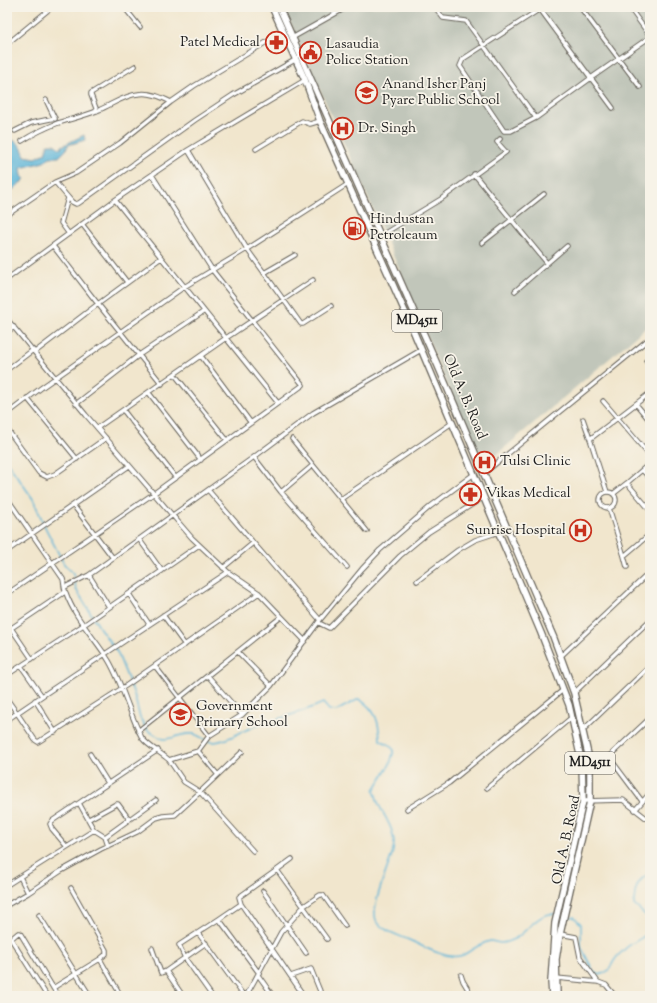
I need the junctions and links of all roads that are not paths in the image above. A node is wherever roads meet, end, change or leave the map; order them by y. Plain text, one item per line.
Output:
1 (52, 7) edge
2 (124, 7) edge
3 (272, 7) edge
4 (279, 7) edge
5 (347, 7) edge
6 (435, 7) edge
7 (580, 7) edge
8 (629, 7) edge
9 (541, 8) edge
10 (140, 27) dead end
11 (283, 32) junction
12 (650, 37) edge
13 (292, 38) junction
14 (7, 44) edge
15 (484, 46) junction
16 (618, 58) junction
17 (295, 60) junction
18 (135, 66) dead end
19 (591, 78) junction
20 (305, 80) junction
21 (640, 87) dead end
22 (46, 100) dead end
23 (171, 102) junction
24 (613, 108) dead end
25 (97, 111) junction
26 (55, 118) junction
27 (536, 118) junction
28 (320, 121) junction
29 (57, 124) junction
30 (15, 131) dead end
31 (500, 139) dead end
32 (22, 141) dead end
33 (256, 148) dead end
34 (188, 150) junction
35 (474, 174) junction
36 (152, 175) junction
37 (55, 182) junction
38 (348, 184) junction
39 (544, 194) dead end
40 (68, 198) junction
41 (115, 200) junction
42 (7, 214) edge
43 (512, 220) junction
44 (82, 224) junction
45 (69, 234) junction
46 (380, 236) junction
47 (482, 243) dead end
48 (53, 246) junction
49 (566, 246) dead end
50 (247, 249) junction
51 (295, 255) dead end
52 (160, 258) junction
53 (548, 263) junction
54 (213, 270) junction
55 (264, 273) junction
56 (7, 278) edge
57 (313, 280) dead end
58 (127, 282) junction
59 (184, 287) junction
60 (515, 291) dead end
61 (282, 299) junction
62 (98, 304) junction
63 (332, 306) dead end
64 (203, 312) junction
65 (7, 319) edge
66 (253, 321) junction
67 (14, 327) junction
68 (7, 332) edge
69 (121, 332) junction
70 (226, 338) junction
71 (650, 338) edge
72 (421, 350) junction
73 (34, 351) junction
74 (139, 355) junction
75 (201, 356) junction
76 (646, 361) dead end
77 (650, 366) edge
78 (7, 367) edge
79 (174, 375) junction
80 (56, 378) junction
81 (162, 384) junction
82 (149, 393) junction
83 (650, 393) edge
84 (27, 398) junction
85 (603, 401) dead end
86 (278, 403) junction
87 (76, 404) junction
88 (636, 404) junction
89 (123, 410) junction
90 (7, 414) edge
91 (583, 418) dead end
92 (618, 419) junction
93 (650, 421) edge
94 (251, 423) junction
95 (452, 423) junction
96 (97, 428) junction
97 (7, 429) edge
98 (106, 438) junction
99 (292, 439) dead end
100 (590, 439) junction
101 (227, 440) junction
102 (650, 456) edge
103 (254, 457) junction
104 (77, 459) junction
105 (201, 460) junction
106 (650, 463) edge
107 (129, 466) junction
108 (313, 466) junction
109 (642, 470) junction
110 (474, 474) junction
111 (483, 474) junction
112 (176, 478) junction
113 (650, 478) edge
114 (628, 483) junction
115 (208, 490) junction
116 (281, 492) junction
117 (607, 492) junction
118 (153, 494) junction
119 (613, 494) junction
120 (484, 497) junction
121 (7, 498) edge
122 (341, 499) junction
123 (8, 503) edge
124 (73, 505) junction
125 (609, 508) junction
126 (650, 510) edge
127 (173, 516) junction
128 (367, 531) dead end
129 (498, 532) junction
130 (32, 533) junction
131 (650, 534) edge
132 (95, 535) junction
133 (139, 539) junction
134 (253, 542) junction
135 (199, 545) junction
136 (7, 551) edge
137 (624, 556) junction
138 (113, 558) junction
139 (53, 564) junction
140 (347, 567) dead end
141 (627, 567) dead end
142 (223, 568) junction
143 (162, 571) junction
144 (228, 572) junction
145 (650, 572) edge
146 (89, 576) junction
147 (417, 581) dead end
148 (65, 590) junction
149 (259, 593) junction
150 (7, 594) edge
151 (129, 594) junction
152 (109, 607) junction
153 (163, 614) junction
154 (281, 617) junction
155 (650, 620) edge
156 (319, 622) junction
157 (149, 624) junction
158 (83, 625) junction
159 (11, 628) junction
160 (550, 630) junction
161 (7, 632) edge
162 (541, 633) junction
163 (305, 641) junction
164 (185, 645) junction
165 (238, 652) junction
166 (104, 654) junction
167 (561, 656) junction
168 (32, 659) junction
169 (21, 666) junction
170 (154, 666) junction
171 (650, 666) edge
172 (7, 675) edge
173 (208, 676) junction
174 (271, 686) junction
175 (122, 688) junction
176 (564, 690) junction
177 (574, 693) junction
178 (42, 696) junction
179 (7, 699) edge
180 (180, 699) junction
181 (35, 700) junction
182 (17, 713) junction
183 (242, 715) junction
184 (572, 717) junction
185 (650, 718) edge
186 (7, 720) edge
187 (583, 730) junction
188 (138, 731) junction
189 (55, 732) junction
190 (208, 737) junction
191 (158, 750) junction
192 (198, 751) junction
193 (242, 752) dead end
194 (90, 754) dead end
195 (609, 757) junction
196 (169, 760) junction
197 (590, 763) junction
198 (218, 776) junction
199 (108, 784) junction
200 (487, 788) dead end
201 (200, 792) junction
202 (650, 793) edge
203 (156, 800) dead end
204 (583, 801) junction
205 (590, 801) junction
206 (642, 802) junction
207 (79, 803) junction
208 (407, 809) dead end
209 (635, 810) junction
210 (89, 819) junction
211 (129, 819) junction
212 (650, 821) edge
213 (94, 830) junction
214 (105, 837) junction
215 (108, 846) junction
216 (67, 848) junction
217 (253, 852) dead end
218 (292, 859) dead end
219 (277, 870) junction
220 (20, 877) junction
221 (7, 885) edge
222 (71, 888) dead end
223 (263, 892) dead end
224 (566, 892) junction
225 (28, 893) junction
226 (241, 904) junction
227 (7, 905) edge
228 (304, 906) junction
229 (40, 915) dead end
230 (219, 919) junction
231 (287, 925) junction
232 (345, 926) dead end
233 (198, 932) junction
234 (560, 934) junction
235 (11, 939) junction
236 (327, 939) dead end
237 (7, 942) edge
238 (206, 943) junction
239 (152, 948) dead end
240 (272, 948) junction
241 (306, 953) dead end
242 (185, 958) junction
243 (100, 959) junction
244 (166, 971) junction
245 (76, 974) junction
246 (258, 974) junction
247 (462, 975) dead end
248 (291, 976) junction
249 (556, 978) junction
250 (598, 982) junction
251 (53, 988) junction
252 (7, 992) edge
253 (10, 996) edge
254 (47, 996) edge
255 (58, 996) edge
256 (90, 996) edge
257 (121, 996) edge
258 (183, 996) edge
259 (212, 996) edge
260 (245, 996) edge
261 (273, 996) edge
262 (304, 996) edge
263 (322, 996) edge
264 (472, 996) edge
265 (552, 996) edge
266 (556, 996) edge
267 (615, 996) edge

1 - 14 street
2 - 10 street
3 - 11 main road, Old A. B. Road / MD4511
4 - 13 main road, Old A. B. Road / MD4511
5 - 13 street
6 - 15 street
7 - 16 street
8 - 12 street
9 - 15 street
9 - 19 street
11 - 17 main road, Old A. B. Road / MD4511
11 - 23 street
12 - 16 street
13 - 46 main road, Old A. B. Road / MD4511
15 - 27 street
15 - 27 street
16 - 19 street
16 - 21 street
17 - 20 main road, Old A. B. Road / MD4511
17 - 40 street
18 - 25 street
19 - 24 street
19 - 27 street
20 - 28 main road, Old A. B. Road / MD4511
20 - 34 street
22 - 26 street
23 - 25 street
23 - 37 street
25 - 29 street
26 - 29 street
26 - 30 street
28 - 33 street
28 - 38 main road, Old A. B. Road / MD4511
29 - 32 street
31 - 35 street
34 - 36 street
34 - 50 street
35 - 43 street
35 - 46 street
36 - 41 street
36 - 54 street
37 - 40 street
37 - 42 street
38 - 50 street
38 - 72 main road, Old A. B. Road / MD4511
39 - 43 street
40 - 45 street
41 - 44 street
41 - 52 street
43 - 47 street
43 - 53 street
44 - 45 street
44 - 58 street
45 - 48 street
46 - 111 main road, Old A. B. Road / MD4511
48 - 56 street
48 - 62 street
49 - 53 street
50 - 54 street
50 - 55 street
51 - 55 street
52 - 58 street
52 - 59 street
53 - 60 street
54 - 59 street
54 - 66 street
55 - 61 street
57 - 61 street
58 - 62 street
59 - 64 street
59 - 69 street
61 - 63 street
61 - 66 street
62 - 69 street
62 - 73 street
64 - 70 street
64 - 74 street
65 - 67 street
66 - 70 street
66 - 86 street
67 - 68 street
67 - 73 street
69 - 74 street
69 - 80 street
70 - 75 street
70 - 86 street
71 - 111 street
72 - 95 main road, Old A. B. Road / MD4511
72 - 103 street
73 - 78 street
73 - 80 street
74 - 81 street
74 - 87 street
75 - 79 street
75 - 94 street
76 - 77 street
79 - 81 street
79 - 101 street
80 - 84 street
80 - 87 street
81 - 82 street
82 - 89 street
82 - 105 street
83 - 88 street
84 - 90 street
84 - 104 street
85 - 92 street
86 - 94 street
87 - 96 street
88 - 92 street
88 - 93 street
89 - 96 street
89 - 112 street
91 - 100 street
92 - 100 street
92 - 102 street
94 - 101 street
95 - 110 main road, Old A. B. Road / MD4511
95 - 122 street
96 - 98 street
97 - 104 street
98 - 104 street
98 - 107 street
99 - 108 street
100 - 117 street
101 - 105 street
103 - 115 street
103 - 116 street
105 - 112 street
106 - 109 street
107 - 118 street
107 - 124 street
108 - 116 street
108 - 122 street
109 - 113 street
109 - 114 street
110 - 120 main road, Old A. B. Road / MD4511
110 - 156 street
111 - 160 main road, Old A. B. Road / MD4511
112 - 118 street
114 - 119 street
114 - 126 street
115 - 127 street
115 - 134 street
116 - 140 street
117 - 119 street
117 - 125 street
118 - 127 street
118 - 132 street
119 - 125 street
120 - 129 main road, Old A. B. Road / MD4511
120 - 156 street
121 - 123 street
122 - 128 street
123 - 130 street
124 - 130 street
124 - 132 street
125 - 137 street
127 - 133 street
127 - 135 street
129 - 147 street
129 - 162 main road, Old A. B. Road / MD4511
130 - 136 street
130 - 139 street
131 - 137 street
132 - 138 street
132 - 139 street
133 - 138 street
133 - 143 street
134 - 142 street
134 - 156 street
135 - 142 street
135 - 143 street
137 - 141 street
138 - 146 street
139 - 148 street
139 - 150 street
142 - 144 street
143 - 151 street
144 - 149 street
144 - 153 street
145 - 167 street
146 - 148 street
146 - 152 street
148 - 158 street
148 - 159 street
149 - 154 street
149 - 164 street
151 - 152 street
151 - 157 street
152 - 158 street
153 - 157 street
153 - 164 street
154 - 163 street
154 - 165 street
155 - 177 street
156 - 163 street
157 - 166 street
158 - 166 street
158 - 168 street
159 - 161 street
159 - 168 street
160 - 162 main road
160 - 167 main road, Old A. B. Road / MD4511
162 - 176 main road, Old A. B. Road / MD4511
163 - 174 street
164 - 170 street
165 - 173 street
165 - 174 street
166 - 175 street
166 - 178 street
167 - 177 main road, Old A. B. Road / MD4511
168 - 169 street
169 - 172 street
169 - 178 street
170 - 175 street
170 - 180 street
171 - 187 street
173 - 180 street
173 - 183 street
174 - 183 street
175 - 188 street
175 - 189 street
176 - 184 main road, Old A. B. Road / MD4511
176 - 208 street
177 - 187 main road, Old A. B. Road / MD4511
178 - 181 street
179 - 182 street
180 - 188 street
180 - 190 street
181 - 182 street
181 - 189 street
182 - 186 street
182 - 189 street
183 - 190 street
184 - 200 street
184 - 204 main road, Old A. B. Road / MD4511
185 - 195 street
187 - 197 main road, Old A. B. Road / MD4511
188 - 191 street
190 - 192 street
191 - 196 street
191 - 199 street
192 - 196 street
192 - 198 street
193 - 198 street
194 - 199 street
195 - 197 street
195 - 206 street
196 - 201 street
197 - 205 main road, Old A. B. Road / MD4511
198 - 201 street
199 - 207 street
201 - 215 street
201 - 217 street
202 - 206 street
203 - 211 street
204 - 205 street
204 - 224 main road, Old A. B. Road / MD4511
205 - 209 street
205 - 224 main road, Old A. B. Road / MD4511
206 - 209 street
207 - 210 street
207 - 216 street
209 - 212 street
210 - 211 street
210 - 213 street
211 - 214 street
213 - 214 street
213 - 216 street
214 - 215 street
215 - 225 street
216 - 220 street
218 - 219 street
219 - 226 street
219 - 228 street
220 - 221 street
220 - 225 street
222 - 243 street
223 - 231 street
224 - 234 main road, Old A. B. Road / MD4511
224 - 265 main road, Old A. B. Road / MD4511
225 - 227 street
226 - 230 street
226 - 240 street
228 - 231 street
228 - 232 street
228 - 236 street
229 - 245 street
230 - 233 street
230 - 246 street
231 - 240 street
231 - 241 street
233 - 238 street
233 - 242 street
234 - 249 main road, Old A. B. Road / MD4511
234 - 250 street
235 - 237 street
235 - 251 street
235 - 254 street
238 - 242 street
238 - 260 street
239 - 244 street
240 - 246 street
240 - 248 street
242 - 244 street
242 - 259 street
243 - 245 street
243 - 257 street
244 - 258 street
245 - 251 street
245 - 256 street
246 - 260 street
246 - 261 street
247 - 264 street
248 - 262 street
248 - 263 street
249 - 250 street
249 - 266 main road, Old A. B. Road / MD4511
250 - 267 street
251 - 255 street
252 - 253 street

